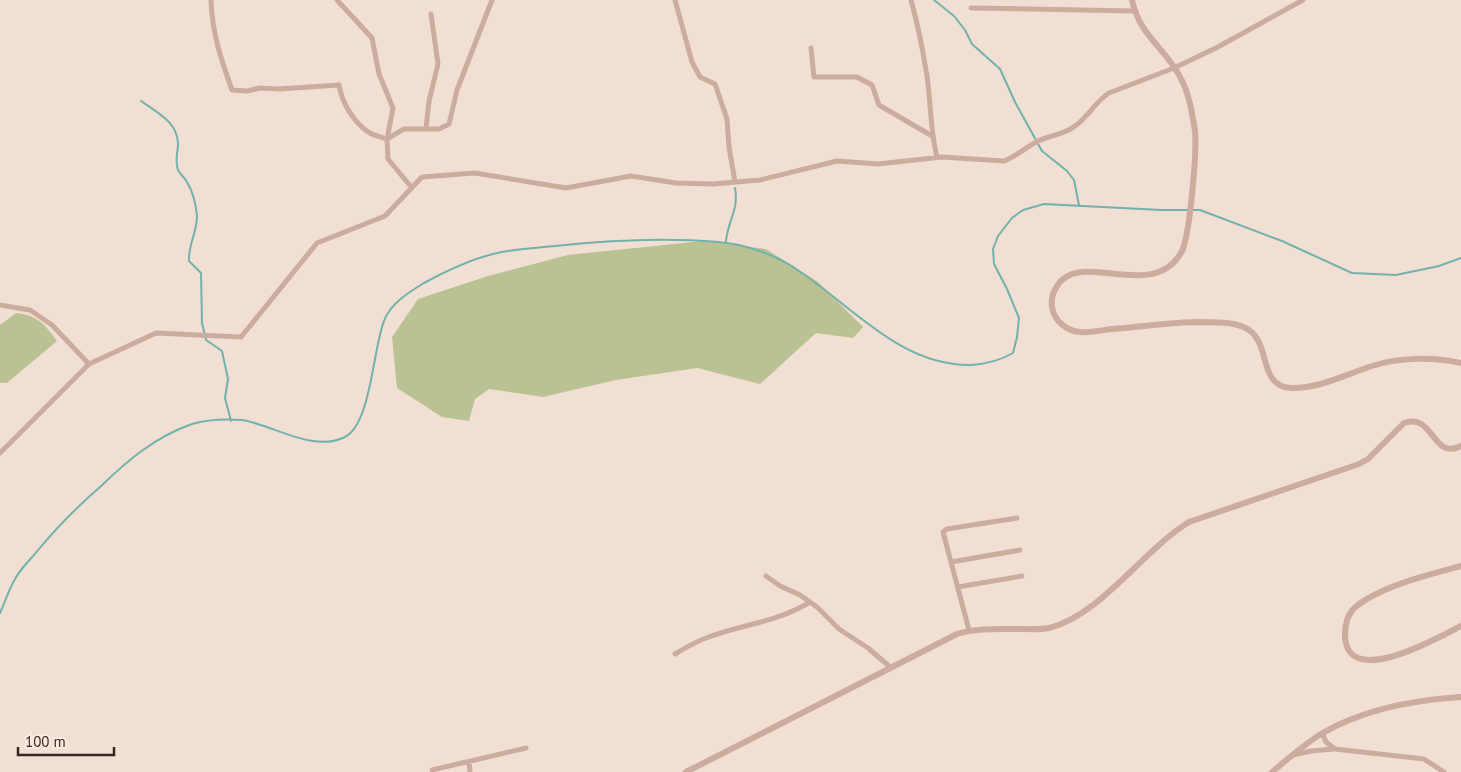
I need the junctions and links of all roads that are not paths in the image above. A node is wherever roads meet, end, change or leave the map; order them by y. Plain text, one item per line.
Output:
1 (211, 0) edge
2 (337, 0) edge
3 (492, 0) edge
4 (676, 0) edge
5 (911, 0) edge
6 (1132, 0) edge
7 (1303, 0) edge
8 (971, 8) dead end
9 (1136, 11) junction
10 (431, 14) dead end
11 (811, 48) dead end
12 (1174, 68) junction
13 (426, 128) junction
14 (932, 136) junction
15 (387, 139) junction
16 (937, 157) junction
17 (735, 182) junction
18 (412, 188) junction
19 (0, 305) edge
20 (1461, 363) edge
21 (89, 364) junction
22 (1461, 446) edge
23 (0, 454) edge
24 (1017, 518) dead end
25 (1020, 550) dead end
26 (951, 562) junction
27 (1461, 566) edge
28 (766, 576) dead end
29 (1022, 576) dead end
30 (958, 587) junction
31 (810, 602) junction
32 (1461, 626) edge
33 (969, 630) junction
34 (675, 654) dead end
35 (890, 667) junction
36 (1461, 696) edge
37 (1322, 733) junction
38 (526, 748) dead end
39 (1334, 749) junction
40 (1291, 756) junction
41 (470, 762) junction
42 (432, 770) dead end
43 (470, 772) edge
44 (686, 772) edge
45 (1272, 772) edge
46 (1444, 772) edge

1 - 15 street
2 - 15 street
3 - 13 street
4 - 17 street
5 - 14 street
6 - 9 street
7 - 12 street
8 - 9 street
9 - 12 street
10 - 13 street
11 - 14 street
12 - 16 street
12 - 20 street
13 - 15 street
14 - 16 street
15 - 18 street
16 - 17 street
17 - 18 street
18 - 21 street
19 - 21 street
21 - 23 street
22 - 33 street
24 - 26 street
25 - 26 street
26 - 30 street
27 - 32 street
28 - 31 street
29 - 30 street
30 - 33 street
31 - 34 street
31 - 35 street
33 - 35 street
35 - 44 street
36 - 37 street
37 - 39 street
37 - 40 street
38 - 41 street
39 - 40 street
39 - 46 street
40 - 45 street
41 - 42 street
41 - 43 street

